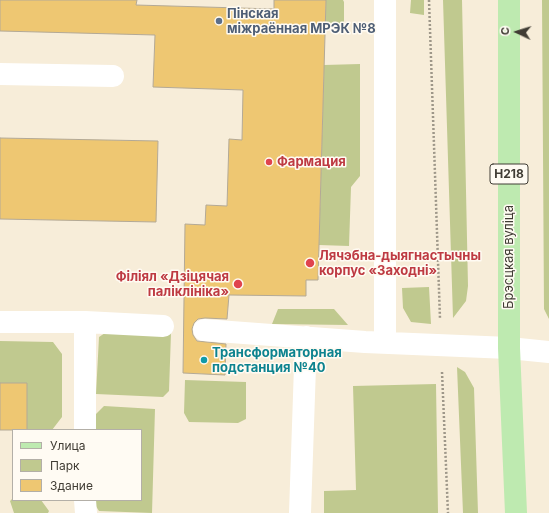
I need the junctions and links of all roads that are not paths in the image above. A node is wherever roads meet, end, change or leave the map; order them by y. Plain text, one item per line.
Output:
1 (385, 0) edge
2 (509, 0) edge
3 (0, 74) edge
4 (113, 76) dead end
5 (0, 322) edge
6 (85, 322) junction
7 (163, 326) dead end
8 (204, 330) dead end
9 (306, 337) junction
10 (385, 343) junction
11 (509, 348) junction
12 (549, 352) edge
13 (85, 429) edge
14 (86, 501) edge
15 (86, 513) edge
16 (300, 513) edge
17 (516, 513) edge

1 - 10 lane
2 - 11 main road, Брэсцкая вуліца / Н218
3 - 4 lane
5 - 6 lane
6 - 7 lane
6 - 13 lane
8 - 9 lane
9 - 10 lane
9 - 16 lane
10 - 11 lane
11 - 12 lane
11 - 17 main road, Брэсцкая вуліца / Н218
14 - 15 lane

